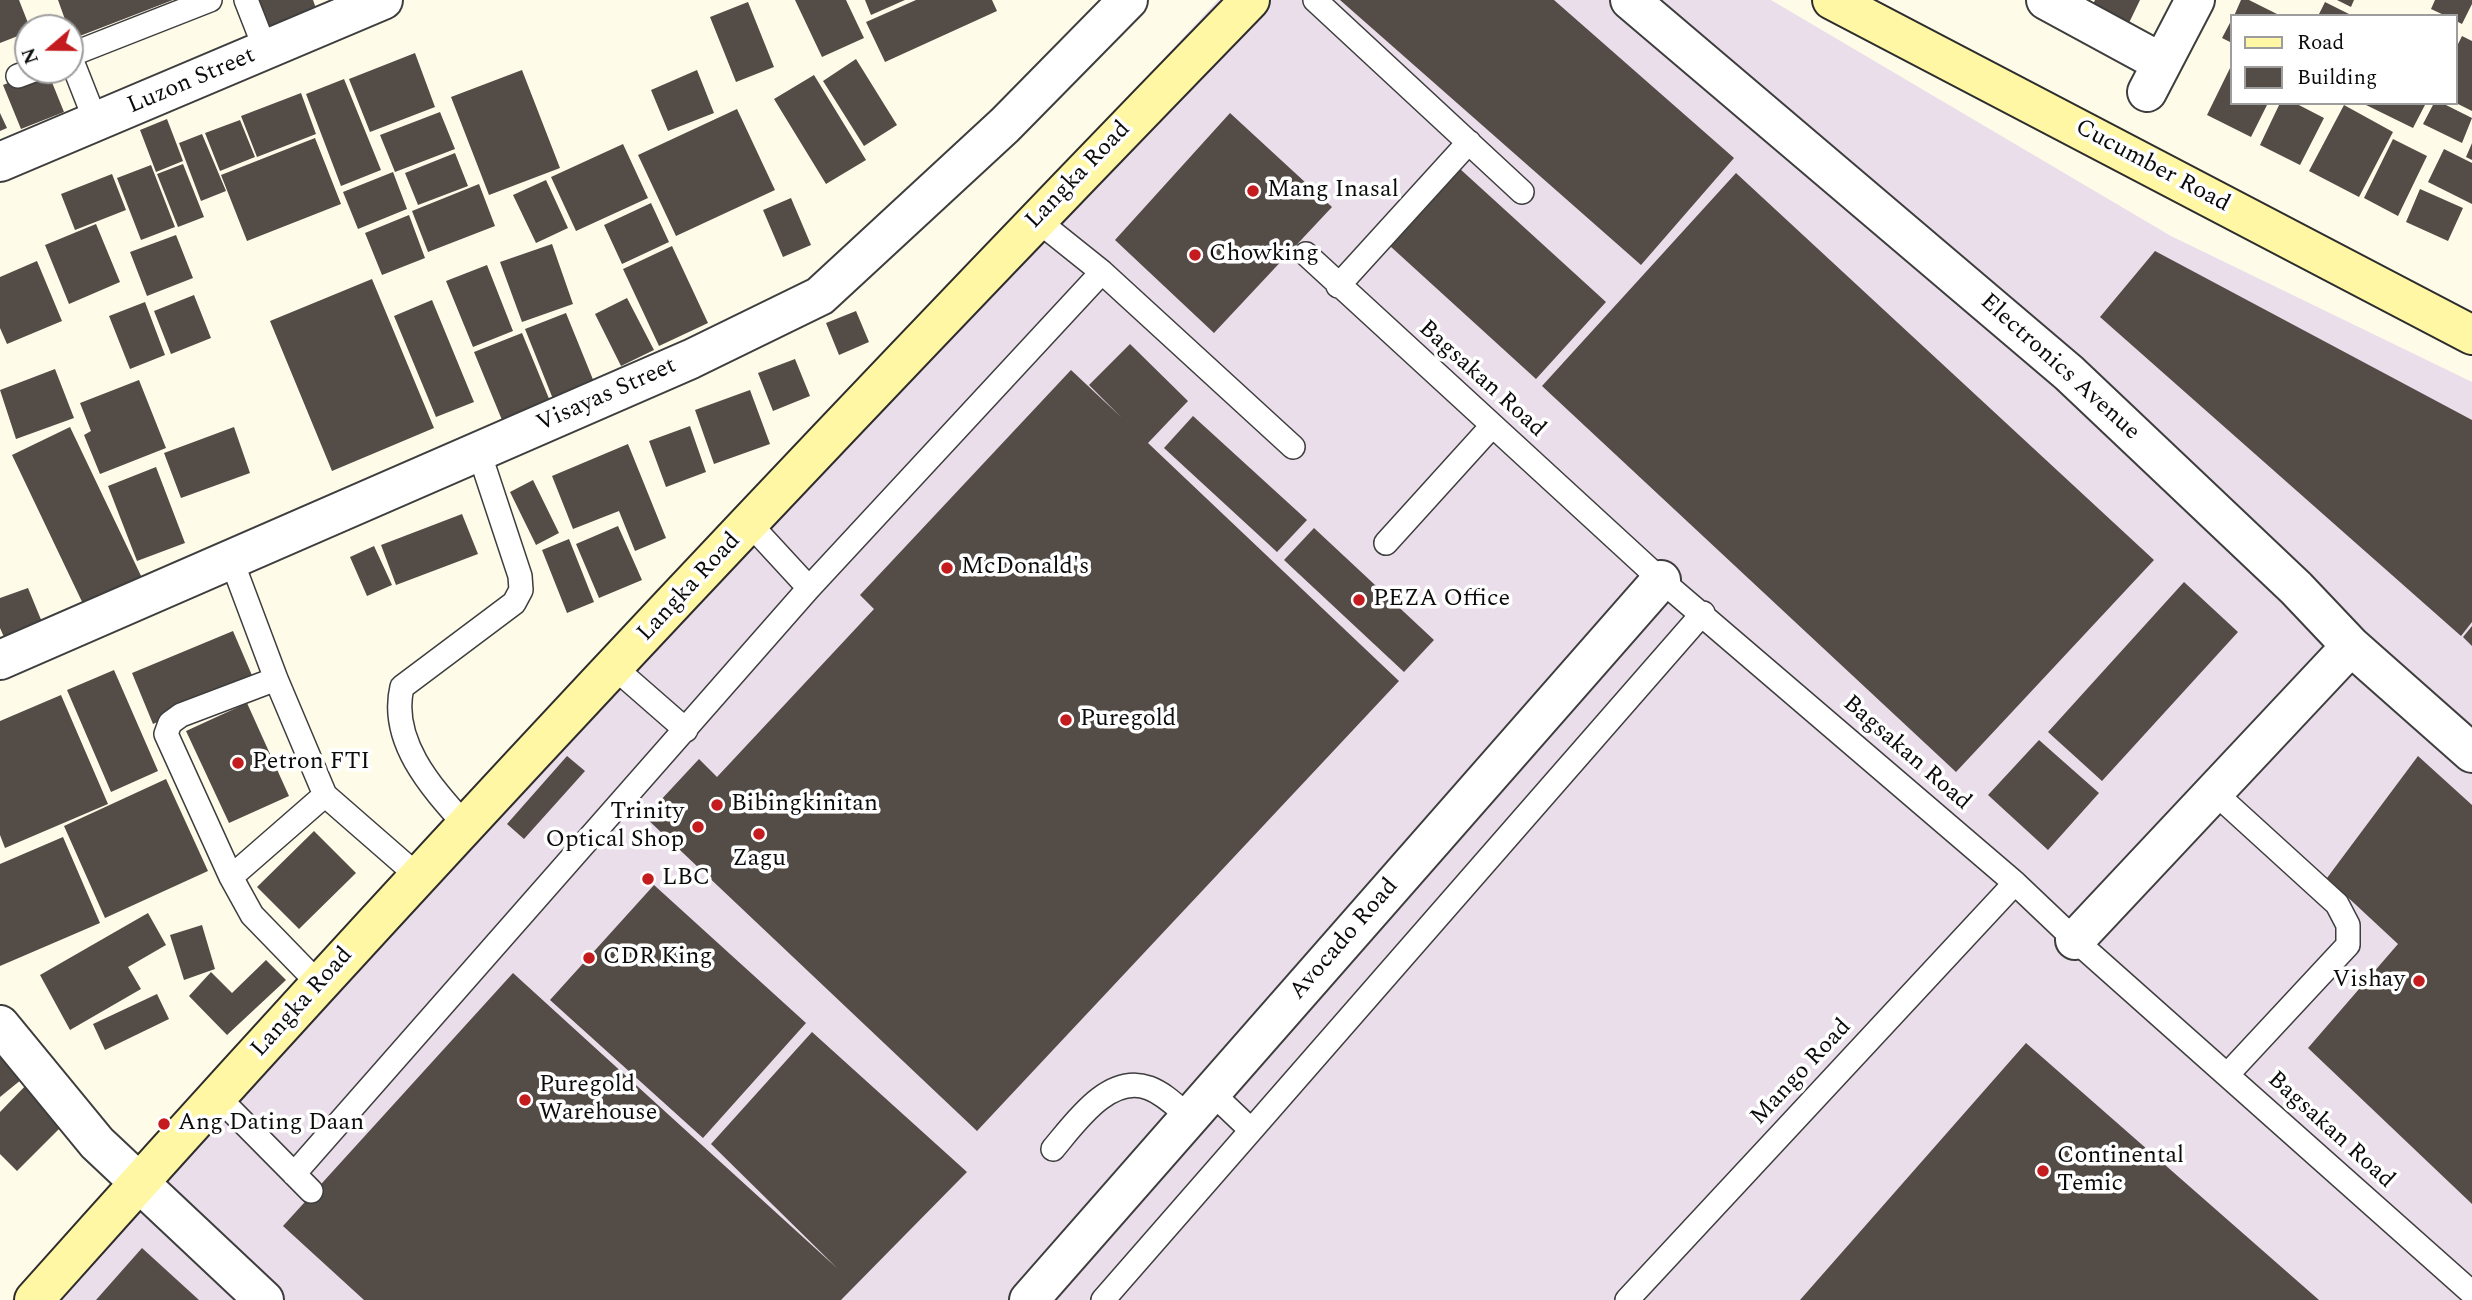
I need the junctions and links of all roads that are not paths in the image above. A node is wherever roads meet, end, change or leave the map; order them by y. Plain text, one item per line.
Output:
1 (210, 0) edge
2 (246, 0) edge
3 (383, 0) edge
4 (1128, 0) edge
5 (1250, 0) edge
6 (1315, 0) edge
7 (1630, 0) edge
8 (1832, 0) edge
9 (2046, 0) edge
10 (2195, 0) edge
11 (84, 50) edge
12 (266, 51) junction
13 (81, 84) edge
14 (96, 122) junction
15 (1469, 142) junction
16 (0, 162) edge
17 (1522, 192) dead end
18 (1037, 220) junction
19 (1306, 254) dead end
20 (1102, 272) junction
21 (1338, 286) junction
22 (2472, 335) edge
23 (1492, 426) junction
24 (1293, 447) dead end
25 (479, 452) junction
26 (750, 524) junction
27 (1387, 543) dead end
28 (231, 559) junction
29 (1661, 580) junction
30 (809, 588) junction
31 (1703, 613) junction
32 (2351, 646) junction
33 (0, 660) edge
34 (615, 668) junction
35 (276, 679) junction
36 (685, 730) junction
37 (2472, 753) edge
38 (2214, 792) junction
39 (325, 795) junction
40 (467, 827) junction
41 (231, 877) junction
42 (419, 877) junction
43 (2015, 883) junction
44 (2075, 940) junction
45 (319, 984) junction
46 (0, 1026) edge
47 (2227, 1075) junction
48 (218, 1097) junction
49 (1200, 1105) junction
50 (1251, 1130) junction
51 (1053, 1149) dead end
52 (294, 1174) junction
53 (137, 1184) junction
54 (311, 1191) dead end
55 (2472, 1293) edge
56 (34, 1300) edge
57 (264, 1300) edge
58 (1029, 1300) edge
59 (1102, 1300) edge
60 (1627, 1300) edge

1 - 11 lane
2 - 12 lane
3 - 12 street, Luzon Street
4 - 25 street, Visayas Street
5 - 18 street, Langka Road
6 - 15 lane
7 - 32 street, Electronics Avenue
8 - 22 street, Cucumber Road
9 - 10 street
12 - 14 street, Luzon Street
13 - 14 lane
14 - 16 street, Luzon Street
15 - 17 lane
15 - 21 lane
18 - 20 lane
18 - 26 street, Langka Road
19 - 21 lane, Bagsakan Road
20 - 24 lane
20 - 30 lane
21 - 23 lane, Bagsakan Road
23 - 27 lane
23 - 29 lane, Bagsakan Road
25 - 28 street, Visayas Street
25 - 40 lane
26 - 30 lane
26 - 34 street, Langka Road
28 - 33 street, Visayas Street
28 - 35 lane
29 - 31 lane, Bagsakan Road
29 - 49 street, Avocado Road
30 - 36 lane
31 - 43 lane, Bagsakan Road
31 - 50 lane
32 - 37 street, Electronics Avenue
32 - 38 street
34 - 36 lane
34 - 40 street, Langka Road
35 - 39 lane
35 - 41 lane
36 - 52 lane
38 - 44 street
38 - 47 lane
39 - 41 lane
39 - 42 lane
40 - 42 street, Langka Road
41 - 45 lane
42 - 45 street, Langka Road
43 - 44 lane, Bagsakan Road
43 - 60 lane, Mango Road
44 - 47 lane, Bagsakan Road
45 - 48 street, Langka Road
46 - 53 street
47 - 55 lane, Bagsakan Road
48 - 52 lane
48 - 53 street, Langka Road
49 - 50 lane
49 - 51 lane
49 - 58 street, Avocado Road
50 - 59 lane
52 - 54 lane
53 - 56 street, Langka Road
53 - 57 street

